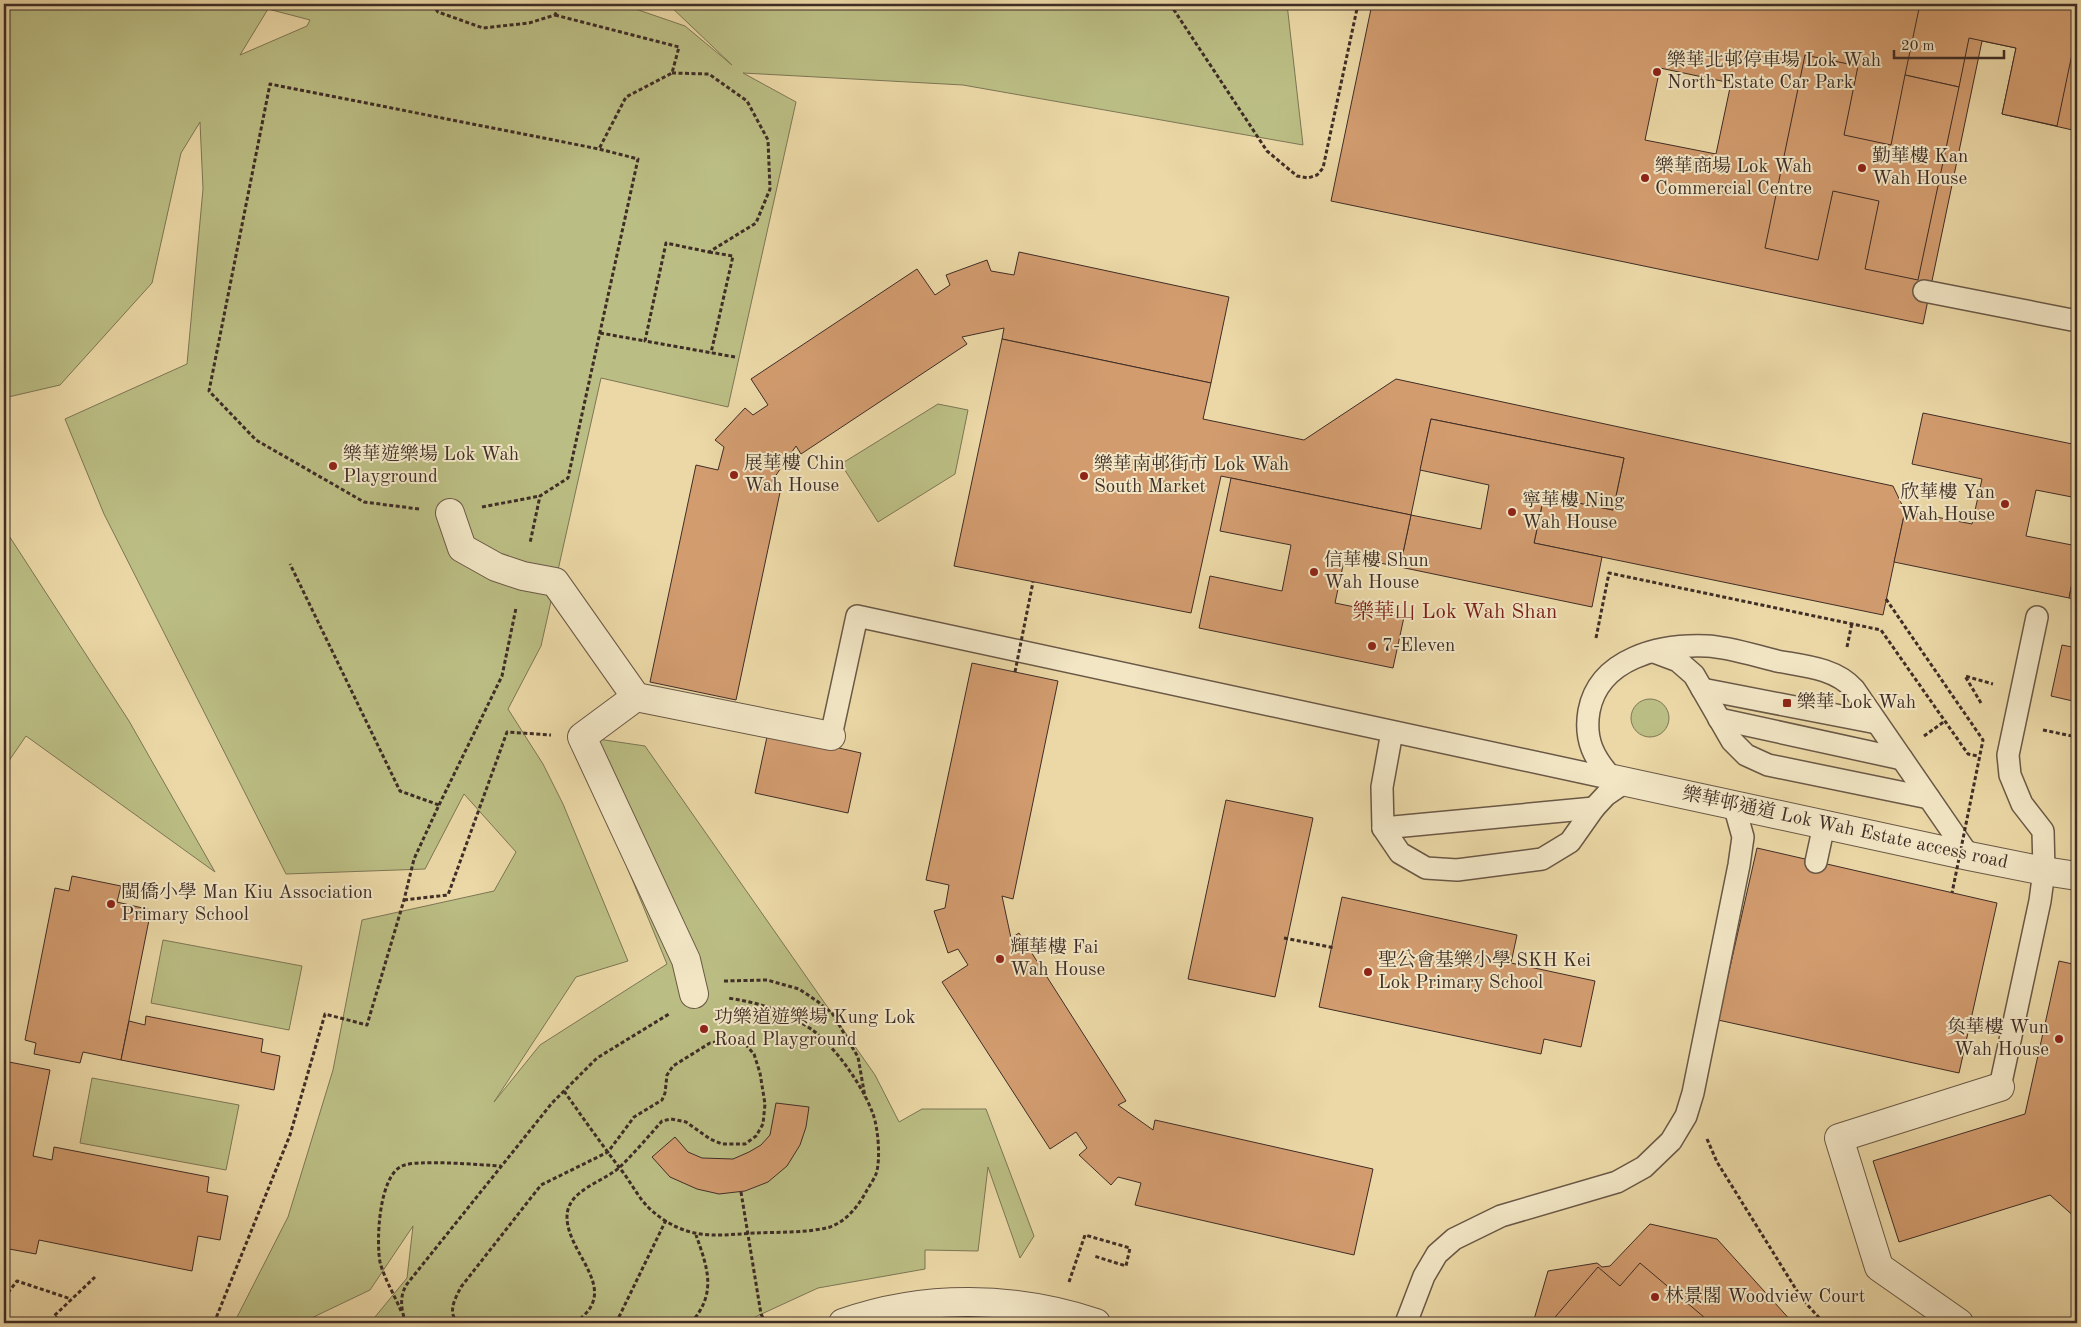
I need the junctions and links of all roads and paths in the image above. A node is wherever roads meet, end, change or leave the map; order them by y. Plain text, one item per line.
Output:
1 (432, 4) edge
2 (560, 4) edge
3 (1170, 4) edge
4 (1358, 4) edge
5 (555, 15) junction
6 (672, 72) junction
7 (599, 150) junction
8 (709, 252) junction
9 (1924, 291) dead end
10 (2077, 321) edge
11 (600, 333) junction
12 (645, 341) junction
13 (711, 353) junction
14 (735, 358) dead end
15 (450, 513) junction
16 (290, 564) dead end
17 (1034, 582) dead end
18 (1886, 599) dead end
19 (2038, 617) dead end
20 (1852, 624) dead end
21 (1846, 650) dead end
22 (1654, 652) junction
23 (1015, 672) dead end
24 (502, 676) dead end
25 (1996, 685) dead end
26 (1702, 689) junction
27 (636, 697) junction
28 (1981, 703) dead end
29 (1719, 719) junction
30 (1945, 721) dead end
31 (1877, 723) junction
32 (2039, 729) dead end
33 (1985, 731) dead end
34 (1392, 732) junction
35 (830, 736) joint
36 (582, 737) junction
37 (2077, 737) edge
38 (1922, 738) dead end
39 (1983, 740) junction
40 (1902, 759) junction
41 (1619, 780) junction
42 (1929, 798) junction
43 (439, 805) junction
44 (1734, 805) junction
45 (1594, 808) junction
46 (1824, 825) junction
47 (1383, 828) junction
48 (1969, 856) junction
49 (1816, 862) dead end
50 (2044, 871) junction
51 (2077, 876) edge
52 (1952, 893) dead end
53 (404, 900) junction
54 (1284, 938) dead end
55 (1335, 948) dead end
56 (694, 994) junction
57 (724, 998) dead end
58 (2000, 1087) joint
59 (564, 1091) junction
60 (1693, 1093) junction
61 (866, 1101) junction
62 (608, 1152) junction
63 (501, 1166) junction
64 (619, 1168) junction
65 (741, 1192) dead end
66 (666, 1220) junction
67 (748, 1233) junction
68 (696, 1235) junction
69 (1094, 1256) dead end
70 (95, 1277) dead end
71 (1068, 1285) dead end
72 (4, 1298) edge
73 (71, 1299) junction
74 (403, 1315) junction
75 (764, 1320) dead end
76 (64, 1323) edge
77 (214, 1323) edge
78 (406, 1323) edge
79 (458, 1323) edge
80 (574, 1323) edge
81 (616, 1323) edge
82 (691, 1323) edge
83 (843, 1323) edge
84 (1096, 1323) edge
85 (1406, 1323) edge
86 (1824, 1323) edge
87 (1959, 1323) edge

1 - 5 path
2 - 5 path
3 - 4 path
5 - 6 path
6 - 7 path
6 - 8 path
7 - 11 path
7 - 15 path
8 - 12 path
8 - 13 path
9 - 10 lane
11 - 12 path
11 - 15 path
12 - 13 path
13 - 14 path
15 - 27 street
16 - 43 path
17 - 23 path, bridge
18 - 39 path, bridge
19 - 50 lane
20 - 21 path
22 - 26 lane
22 - 31 lane
22 - 41 lane
24 - 43 path
25 - 28 path
26 - 29 lane
26 - 31 lane
27 - 35 street
27 - 36 street
29 - 40 lane
29 - 42 lane
30 - 38 path
31 - 40 lane
32 - 37 path
33 - 39 path
34 - 35 lane
34 - 41 lane
34 - 47 lane
36 - 53 path
36 - 56 street
39 - 52 path, bridge
40 - 42 lane
41 - 44 street, 樂華邨通道 Lok Wah Estate access road
41 - 45 lane
42 - 48 lane
43 - 53 path
44 - 46 street, 樂華邨通道 Lok Wah Estate access road
44 - 60 lane
45 - 47 lane
45 - 47 lane
46 - 48 street, 樂華邨通道 Lok Wah Estate access road
46 - 49 lane
48 - 50 street, 樂華邨通道 Lok Wah Estate access road
50 - 51 street, 樂華邨通道 Lok Wah Estate access road
50 - 58 lane
53 - 77 path
54 - 55 path
56 - 59 path
56 - 61 path
57 - 61 path
58 - 87 street
59 - 62 path
59 - 63 path
60 - 85 lane
60 - 86 path
61 - 67 path
62 - 64 path
62 - 64 path
62 - 79 path
63 - 74 path
63 - 74 path
64 - 66 path
64 - 80 path
65 - 67 path, bridge
66 - 68 path
66 - 81 path
67 - 68 path
67 - 75 path, bridge
68 - 82 path
69 - 71 path
70 - 73 path
72 - 73 path
73 - 76 path
74 - 78 path
83 - 84 street

